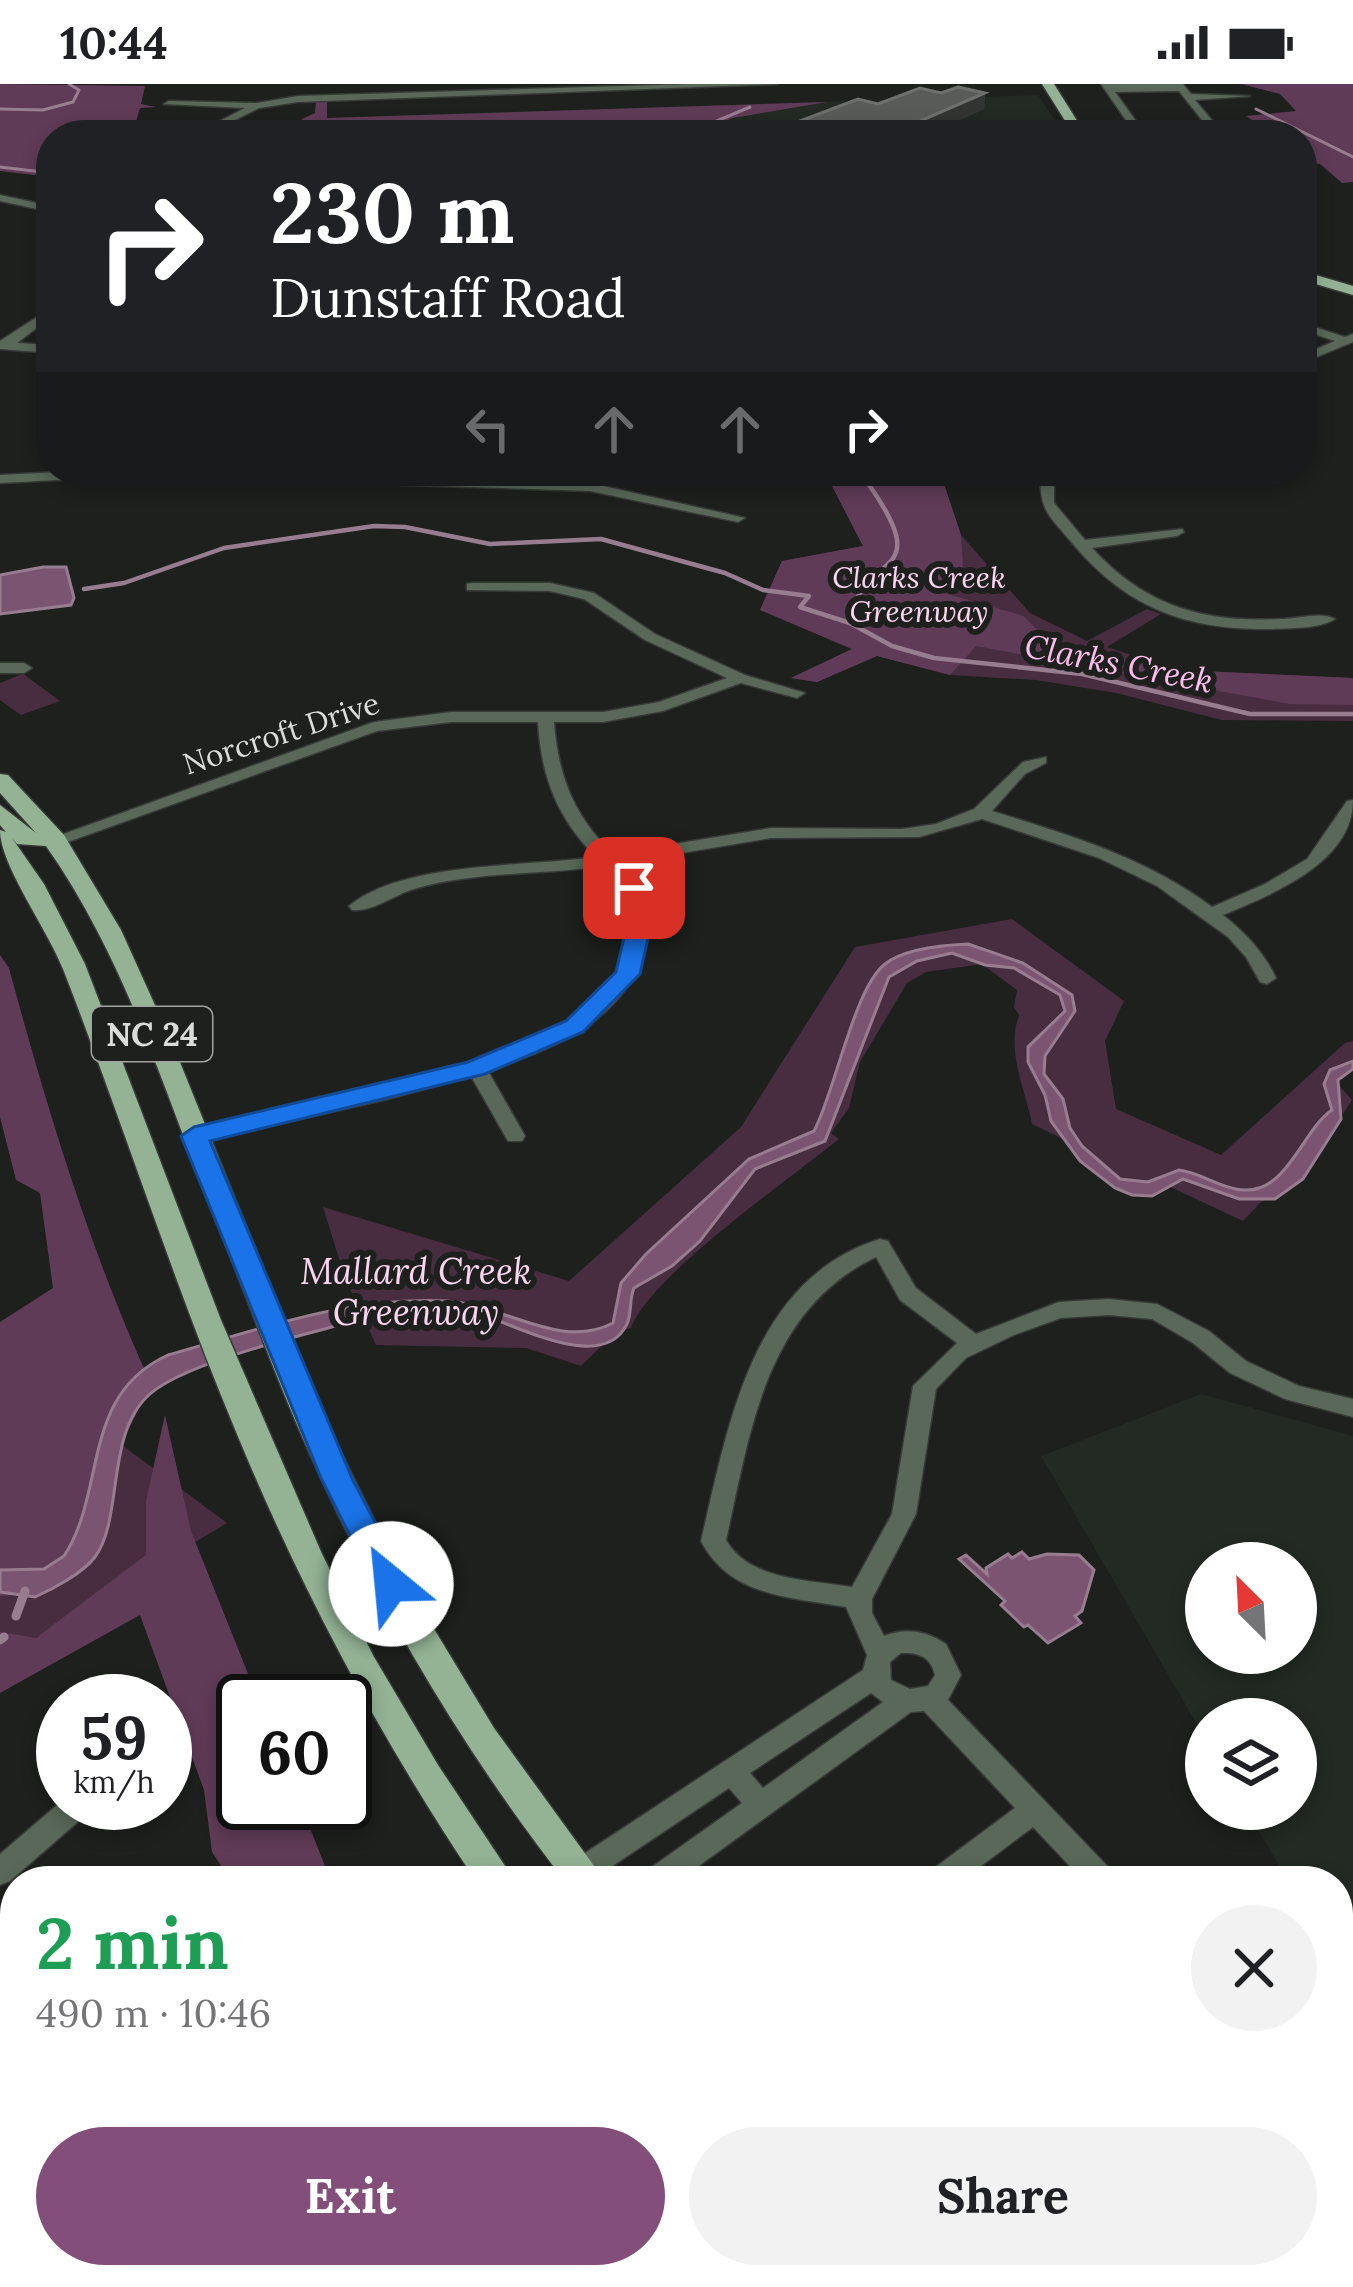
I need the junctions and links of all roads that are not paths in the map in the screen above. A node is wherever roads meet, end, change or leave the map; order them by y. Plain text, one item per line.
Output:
1 (774, 84) edge
2 (1048, 84) edge
3 (738, 85) edge
4 (624, 86) edge
5 (1106, 86) edge
6 (500, 88) edge
7 (372, 90) edge
8 (1183, 90) edge
9 (1245, 96) dead end
10 (169, 104) dead end
11 (256, 106) junction
12 (229, 120) edge
13 (1071, 120) edge
14 (1130, 120) edge
15 (1207, 120) edge
16 (0, 198) edge
17 (36, 206) edge
18 (1317, 279) edge
19 (1353, 291) edge
20 (36, 322) edge
21 (1317, 330) edge
22 (1350, 340) edge
23 (3, 345) edge
24 (36, 348) edge
25 (1317, 353) edge
26 (36, 477) edge
27 (0, 479) edge
28 (573, 486) edge
29 (1047, 486) edge
30 (590, 487) joint
31 (738, 518) dead end
32 (1177, 532) dead end
33 (1083, 544) junction
34 (472, 587) dead end
35 (1328, 619) dead end
36 (740, 678) junction
37 (797, 693) dead end
38 (546, 720) junction
39 (1040, 760) dead end
40 (0, 780) edge
41 (1353, 805) edge
42 (0, 812) edge
43 (980, 813) junction
44 (56, 840) junction
45 (5, 852) edge
46 (612, 860) junction
47 (358, 906) dead end
48 (1210, 914) junction
49 (109, 932) junction
50 (1267, 978) dead end
51 (476, 1069) junction
52 (194, 1136) junction
53 (515, 1136) dead end
54 (974, 1345) junction
55 (1353, 1408) edge
56 (860, 1599) junction
57 (878, 1665) junction
58 (918, 1700) junction
59 (730, 1770) junction
60 (762, 1806) junction
61 (1034, 1810) junction
62 (52, 1830) edge
63 (16, 1866) edge
64 (487, 1866) edge
65 (575, 1866) edge
66 (598, 1866) edge
67 (676, 1866) edge
68 (959, 1866) edge
69 (1088, 1866) edge

1 - 3 street
2 - 13 main road
3 - 4 street
4 - 6 street
5 - 8 street
5 - 14 street
6 - 7 street
7 - 11 street
8 - 9 street
8 - 15 street
10 - 11 street
11 - 12 street
16 - 17 street
18 - 19 main road
20 - 23 street
21 - 22 street
22 - 25 street
23 - 24 street
26 - 27 street
28 - 30 street
29 - 33 street
30 - 31 street
32 - 33 street
33 - 35 street
34 - 36 street
36 - 37 street
36 - 38 street, Norcroft Drive
38 - 44 street, Norcroft Drive
38 - 46 street
39 - 43 street
40 - 44 main road, NC 24
41 - 48 street
42 - 44 main road
43 - 46 street
43 - 48 street
44 - 49 main road, NC 24
45 - 49 main road
45 - 64 main road, NC 24
46 - 47 street
46 - 51 street
48 - 50 street
49 - 52 main road, NC 24
51 - 52 street
51 - 53 street
52 - 65 main road, NC 24
54 - 55 street
54 - 56 street
54 - 56 street
56 - 57 street
57 - 58 street
57 - 58 street
57 - 59 street
58 - 60 street
58 - 61 street
59 - 60 street
59 - 66 street
60 - 67 street
61 - 68 street
61 - 69 street
62 - 63 street

